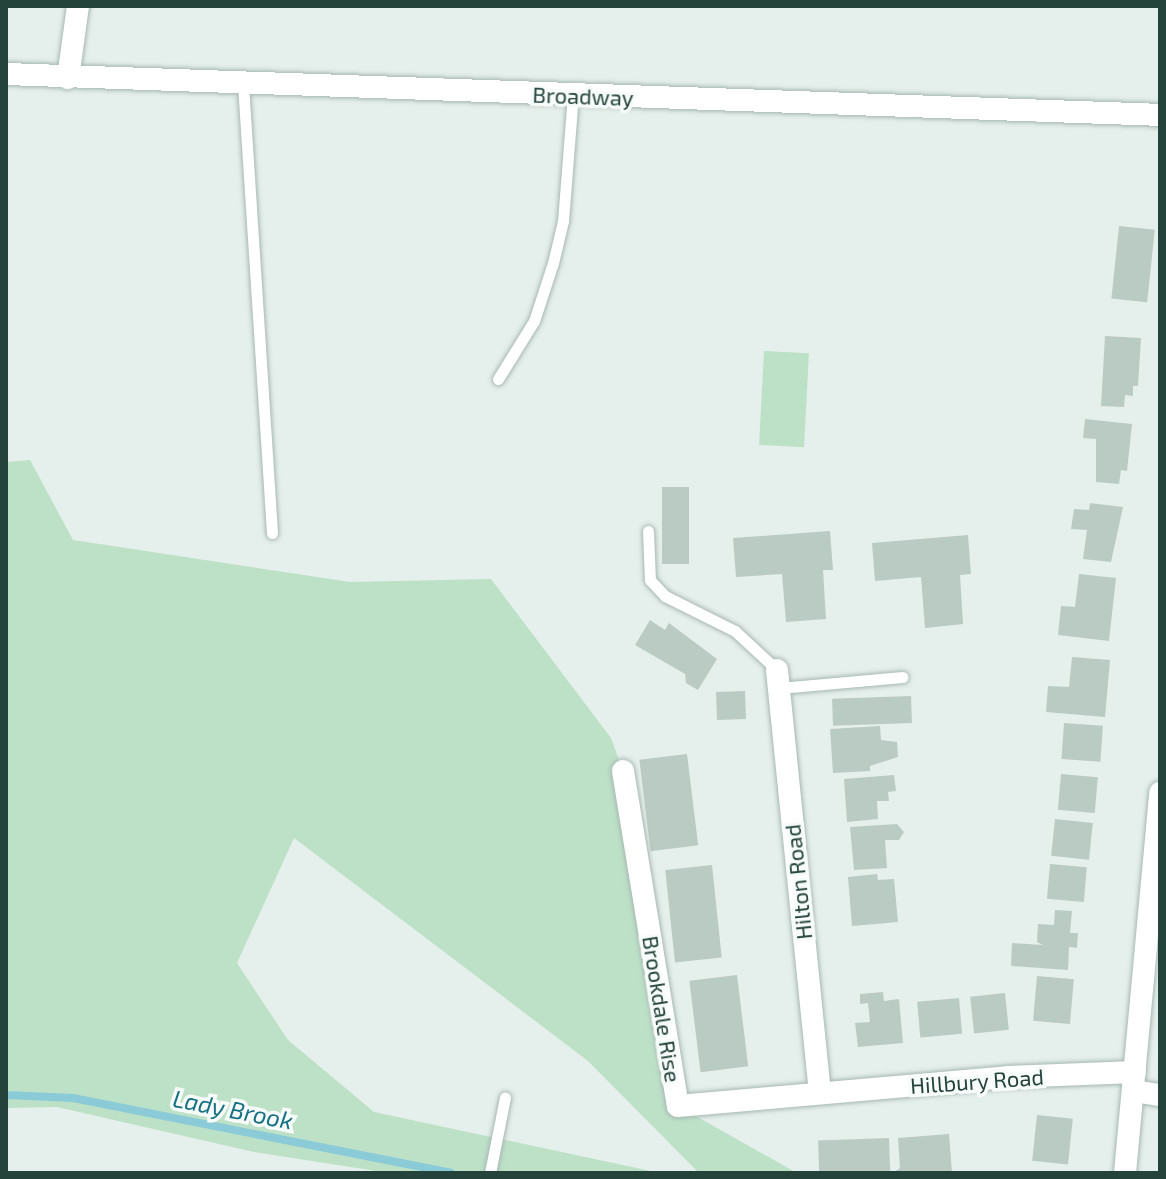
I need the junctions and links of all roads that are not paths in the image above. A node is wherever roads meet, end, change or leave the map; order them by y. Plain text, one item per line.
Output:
1 (78, 6) edge
2 (6, 74) edge
3 (68, 78) junction
4 (243, 84) junction
5 (573, 95) junction
6 (1160, 115) edge
7 (498, 379) dead end
8 (648, 531) dead end
9 (272, 533) dead end
10 (903, 677) dead end
11 (778, 679) junction
12 (623, 771) dead end
13 (1160, 793) edge
14 (1134, 1082) junction
15 (820, 1093) junction
16 (1160, 1095) edge
17 (505, 1097) dead end
18 (490, 1173) edge
19 (1125, 1173) edge

1 - 3 street
2 - 3 street, Broadway
3 - 4 street, Broadway
4 - 5 street, Broadway
4 - 9 lane
5 - 6 street, Broadway
5 - 7 lane
8 - 11 lane
10 - 11 lane
11 - 15 street, Hilton Road
12 - 15 street, Brookdale Rise
13 - 14 street
14 - 15 street, Hillbury Road
14 - 16 street, Hillbury Road
14 - 19 street
17 - 18 lane

